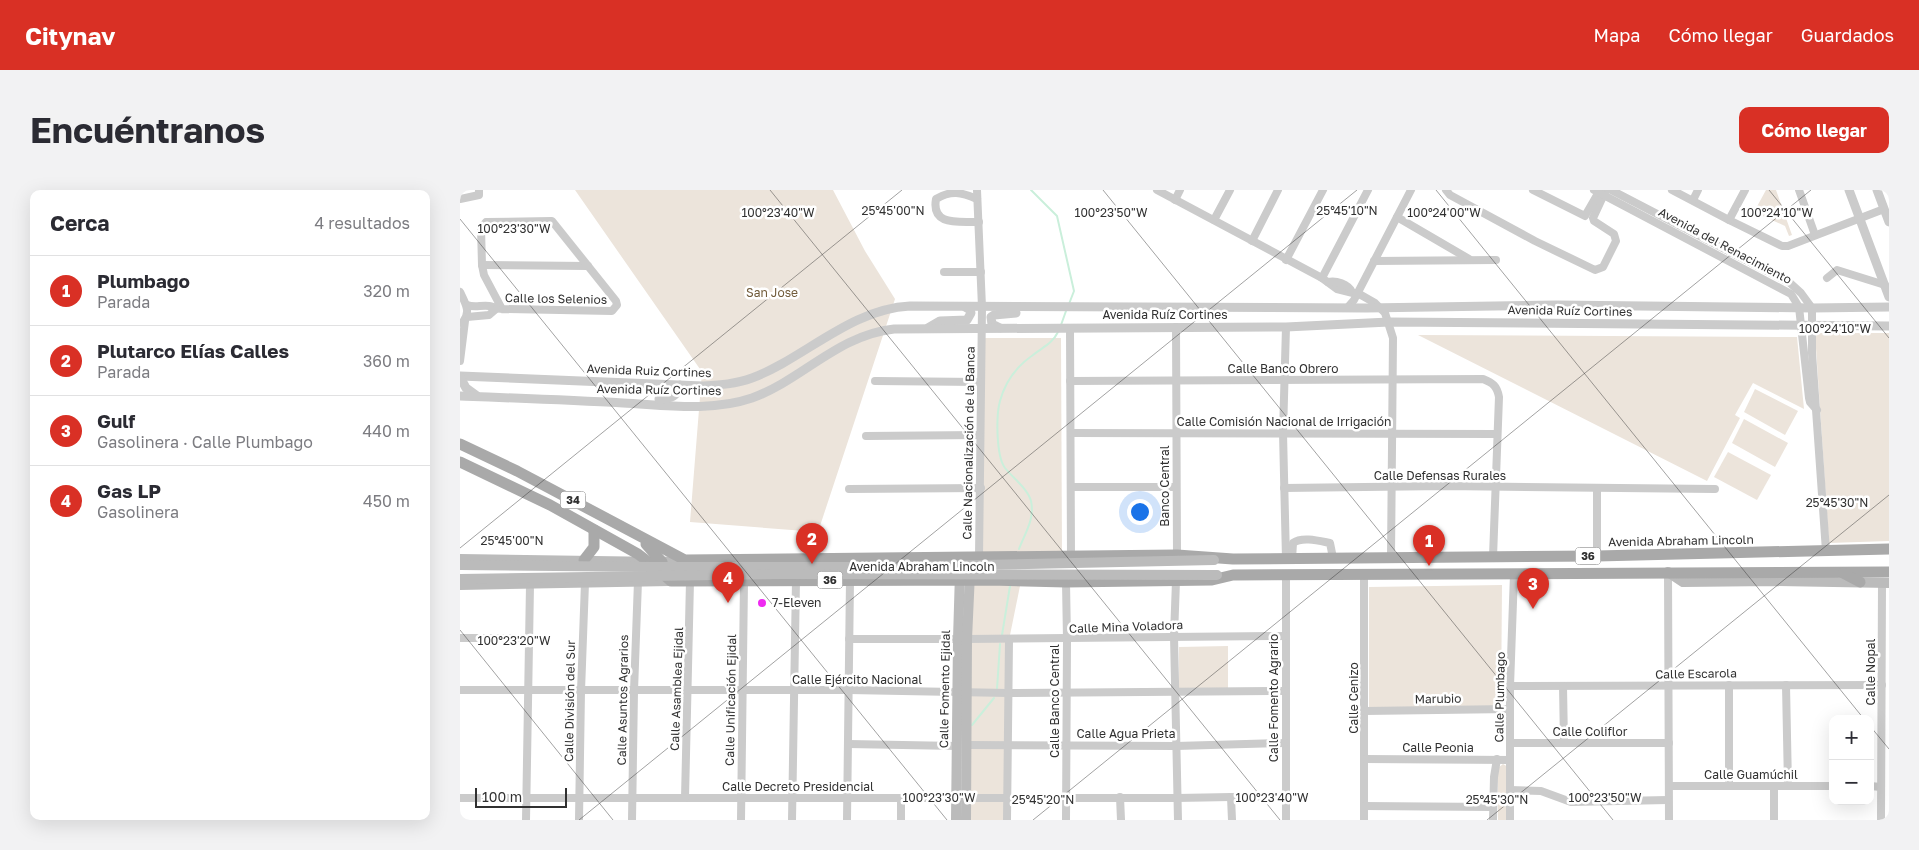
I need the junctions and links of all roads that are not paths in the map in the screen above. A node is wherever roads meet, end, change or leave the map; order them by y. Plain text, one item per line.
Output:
1 (977, 190) edge
2 (1156, 190) edge
3 (1180, 190) edge
4 (1230, 190) edge
5 (1278, 190) edge
6 (1322, 190) edge
7 (1368, 190) edge
8 (1411, 190) edge
9 (1446, 190) edge
10 (1534, 190) edge
11 (1611, 190) edge
12 (1672, 190) edge
13 (1698, 190) edge
14 (1745, 190) edge
15 (1799, 190) edge
16 (1849, 190) edge
17 (1877, 190) edge
18 (1600, 192) edge
19 (478, 193) edge
20 (460, 199) edge
21 (977, 199) junction
22 (1175, 200) junction
23 (1693, 200) junction
24 (1884, 210) junction
25 (1647, 212) junction
26 (1397, 217) junction
27 (1859, 219) junction
28 (1214, 220) junction
29 (1728, 220) junction
30 (979, 222) junction
31 (1889, 222) edge
32 (1815, 235) junction
33 (1252, 241) junction
34 (1286, 260) junction
35 (1471, 260) junction
36 (1496, 260) dead end
37 (1374, 261) junction
38 (482, 265) junction
39 (588, 266) junction
40 (944, 272) dead end
41 (981, 272) junction
42 (1827, 278) dead end
43 (1325, 280) junction
44 (1885, 285) junction
45 (460, 292) edge
46 (1355, 293) junction
47 (1889, 297) edge
48 (464, 301) edge
49 (910, 306) joint
50 (965, 307) junction
51 (982, 307) junction
52 (1053, 307) junction
53 (1348, 307) junction
54 (1378, 307) junction
55 (1799, 307) junction
56 (1889, 307) edge
57 (1812, 308) junction
58 (499, 309) junction
59 (464, 321) edge
60 (1389, 322) junction
61 (1801, 326) junction
62 (1812, 326) junction
63 (1889, 326) edge
64 (1176, 327) junction
65 (1286, 327) junction
66 (925, 329) junction
67 (982, 329) junction
68 (1002, 329) junction
69 (1070, 329) junction
70 (460, 361) edge
71 (460, 377) edge
72 (1176, 380) junction
73 (1284, 380) junction
74 (1392, 380) junction
75 (875, 381) dead end
76 (1070, 381) junction
77 (980, 382) junction
78 (680, 385) junction
79 (460, 396) edge
80 (477, 396) junction
81 (587, 401) junction
82 (1817, 410) junction
83 (1071, 433) junction
84 (1176, 433) junction
85 (1283, 433) junction
86 (1392, 434) junction
87 (1497, 434) junction
88 (979, 435) junction
89 (866, 436) dead end
90 (460, 444) edge
91 (460, 455) edge
92 (485, 456) junction
93 (460, 462) edge
94 (1496, 486) junction
95 (1071, 487) junction
96 (1176, 487) junction
97 (1391, 487) junction
98 (980, 488) junction
99 (1284, 488) junction
100 (1597, 488) junction
101 (849, 489) dead end
102 (1715, 489) dead end
103 (594, 530) junction
104 (636, 534) junction
105 (617, 543) junction
106 (1889, 549) edge
107 (1826, 551) junction
108 (1177, 555) junction
109 (992, 556) junction
110 (1071, 556) junction
111 (1597, 556) junction
112 (970, 557) junction
113 (1391, 557) junction
114 (1493, 557) junction
115 (1333, 558) junction
116 (1233, 559) junction
117 (1289, 559) junction
118 (460, 560) edge
119 (584, 560) junction
120 (685, 560) junction
121 (600, 561) junction
122 (631, 561) junction
123 (648, 561) junction
124 (662, 562) junction
125 (460, 565) edge
126 (1668, 572) junction
127 (1754, 572) junction
128 (1842, 572) junction
129 (1889, 572) edge
130 (1233, 574) junction
131 (1514, 574) junction
132 (1364, 575) junction
133 (1286, 576) junction
134 (460, 579) edge
135 (666, 580) junction
136 (796, 580) junction
137 (850, 580) junction
138 (991, 580) junction
139 (638, 581) junction
140 (690, 581) junction
141 (744, 581) junction
142 (965, 581) junction
143 (1176, 581) junction
144 (1772, 581) junction
145 (602, 582) junction
146 (1066, 582) junction
147 (1860, 582) junction
148 (585, 583) junction
149 (1886, 583) edge
150 (460, 584) edge
151 (530, 585) junction
152 (1174, 636) junction
153 (1285, 636) junction
154 (460, 638) edge
155 (530, 638) junction
156 (849, 639) junction
157 (962, 639) junction
158 (1009, 640) junction
159 (1067, 640) junction
160 (1729, 685) junction
161 (1786, 685) junction
162 (1510, 686) junction
163 (1563, 686) junction
164 (1668, 686) junction
165 (1882, 686) junction
166 (460, 690) edge
167 (528, 690) junction
168 (849, 690) junction
169 (1285, 690) junction
170 (581, 691) junction
171 (634, 691) junction
172 (688, 691) junction
173 (742, 691) junction
174 (795, 691) junction
175 (962, 691) junction
176 (1175, 691) junction
177 (1067, 692) junction
178 (1008, 693) junction
179 (1510, 709) junction
180 (1365, 712) junction
181 (1285, 743) junction
182 (1511, 743) junction
183 (1564, 743) junction
184 (1669, 743) junction
185 (848, 744) junction
186 (962, 745) junction
187 (1007, 745) junction
188 (1066, 746) junction
189 (1176, 746) junction
190 (1365, 759) junction
191 (1497, 760) junction
192 (1510, 760) junction
193 (1886, 771) edge
194 (1669, 786) junction
195 (1729, 786) junction
196 (1774, 786) junction
197 (1788, 786) junction
198 (1829, 786) edge
199 (1874, 786) edge
200 (1881, 787) junction
201 (1510, 790) junction
202 (1286, 796) junction
203 (580, 797) junction
204 (633, 797) junction
205 (793, 797) junction
206 (847, 797) junction
207 (1231, 797) junction
208 (460, 798) edge
209 (526, 798) junction
210 (685, 798) junction
211 (741, 798) junction
212 (962, 798) junction
213 (1007, 798) junction
214 (1066, 798) junction
215 (1120, 798) junction
216 (1177, 798) junction
217 (901, 799) junction
218 (1668, 800) junction
219 (1364, 806) junction
220 (1493, 807) junction
221 (526, 820) edge
222 (579, 820) edge
223 (632, 820) edge
224 (741, 820) edge
225 (792, 820) edge
226 (847, 820) edge
227 (900, 820) edge
228 (956, 820) edge
229 (966, 820) edge
230 (1007, 820) edge
231 (1066, 820) edge
232 (1121, 820) edge
233 (1178, 820) edge
234 (1232, 820) edge
235 (1286, 820) edge
236 (1364, 820) edge
237 (1493, 820) edge
238 (1510, 820) edge
239 (1669, 820) edge
240 (1774, 820) edge
241 (1881, 820) edge

1 - 21 street, Calle Nacionalización de la Banca
2 - 22 street
3 - 22 street
4 - 28 street
5 - 33 street
6 - 34 street
7 - 43 street
8 - 26 street
9 - 18 street
10 - 18 street
11 - 25 street, Avenida del Renacimiento
12 - 23 street
13 - 23 street
14 - 29 street
15 - 32 street
16 - 27 street
17 - 24 street
18 - 25 street, Avenida del Renacimiento
19 - 20 street
21 - 30 street, Calle Nacionalización de la Banca
21 - 30 street
22 - 28 street
23 - 29 street
24 - 27 street
24 - 31 street
25 - 55 street, Avenida del Renacimiento
25 - 57 street, Avenida del Renacimiento
26 - 35 street
26 - 37 street
27 - 32 street
27 - 44 street
28 - 33 street
29 - 32 street
30 - 41 street, Calle Nacionalización de la Banca
33 - 34 street
34 - 43 street
35 - 36 street
35 - 37 street
37 - 46 street
38 - 39 street
38 - 39 street
38 - 58 street
39 - 58 street, Calle los Selenios
40 - 41 street
41 - 51 street, Calle Nacionalización de la Banca
42 - 44 street
43 - 46 street
44 - 47 street
45 - 48 street
46 - 53 street
46 - 54 street
48 - 58 street, Calle los Selenios
48 - 59 street
49 - 50 street, Avenida Ruíz Cortines
49 - 78 street, Avenida Ruiz Cortines
50 - 51 street, Avenida Ruíz Cortines
50 - 66 street
51 - 52 street, Avenida Ruíz Cortines
51 - 67 street, Calle Nacionalización de la Banca
52 - 53 street, Avenida Ruíz Cortines
52 - 68 street
53 - 54 street, Avenida Ruíz Cortines
54 - 55 street, Avenida Ruíz Cortines
54 - 60 street
55 - 57 street, Avenida Ruíz Cortines
55 - 61 street
56 - 57 street, Avenida Ruíz Cortines
57 - 62 street
58 - 59 street, Calle los Selenios
59 - 70 street
60 - 61 street, Avenida Ruíz Cortines
60 - 65 street, Avenida Ruíz Cortines
60 - 74 street
61 - 62 street, Avenida Ruíz Cortines
61 - 82 street
62 - 63 street, Avenida Ruíz Cortines
62 - 82 street
64 - 65 street, Avenida Ruíz Cortines
64 - 69 street, Avenida Ruíz Cortines
64 - 72 street, Banco Central
65 - 73 street
66 - 67 street, Avenida Ruíz Cortines
66 - 81 street, Avenida Ruíz Cortines
67 - 68 street, Avenida Ruíz Cortines
67 - 77 street, Calle Nacionalización de la Banca
68 - 69 street, Avenida Ruíz Cortines
69 - 76 street
71 - 78 street, Avenida Ruiz Cortines
71 - 80 street
72 - 73 street, Calle Banco Obrero
72 - 76 street, Calle Banco Obrero
72 - 84 street, Banco Central
73 - 74 street, Calle Banco Obrero
73 - 85 street
74 - 86 street
74 - 87 street, Calle Banco Obrero
75 - 77 street
76 - 83 street
77 - 88 street, Calle Nacionalización de la Banca
78 - 81 street
79 - 80 street, Avenida Ruíz Cortines
80 - 81 street, Avenida Ruíz Cortines
82 - 107 street
83 - 84 street, Calle Comisión Nacional de Irrigación
83 - 95 street
84 - 85 street, Calle Comisión Nacional de Irrigación
84 - 96 street, Banco Central
85 - 86 street, Calle Comisión Nacional de Irrigación
85 - 99 street
86 - 87 street, Calle Comisión Nacional de Irrigación
86 - 97 street
87 - 94 street
88 - 89 street
88 - 98 street, Calle Nacionalización de la Banca
90 - 92 main road, 34
91 - 92 main road
92 - 104 main road, 34
93 - 103 main road, 34
94 - 97 street, Calle Defensas Rurales
94 - 100 street, Calle Defensas Rurales
94 - 114 street
95 - 96 street
95 - 110 street
96 - 108 street, Banco Central
97 - 99 street, Calle Defensas Rurales
97 - 113 street
98 - 101 street
98 - 112 street, Calle Nacionalización de la Banca
99 - 117 street
100 - 102 street, Calle Defensas Rurales
100 - 111 street
103 - 105 main road, 34
103 - 119 main road
104 - 120 main road, 34
104 - 124 main road
105 - 122 main road
105 - 123 main road, 34
106 - 107 main road, Avenida Abraham Lincoln / 36
107 - 111 main road, Avenida Abraham Lincoln / 36
108 - 110 main road, Avenida Abraham Lincoln / 36
108 - 116 main road, Avenida Abraham Lincoln / 36
109 - 110 main road, Avenida Abraham Lincoln / 36
109 - 112 main road, Avenida Abraham Lincoln / 36
109 - 138 main road
111 - 114 main road, Avenida Abraham Lincoln / 36
112 - 120 main road, Avenida Abraham Lincoln / 36
112 - 142 main road, Calle Fomento Ejidal
113 - 114 main road, Avenida Abraham Lincoln / 36
113 - 115 main road, Avenida Abraham Lincoln / 36
115 - 117 main road, Avenida Abraham Lincoln / 36
115 - 117 street
116 - 117 main road, Avenida Abraham Lincoln / 36
116 - 125 main road, Avenida Abraham Lincoln / 36, bridge
118 - 119 main road, Avenida Abraham Lincoln / 36
119 - 121 main road, Avenida Abraham Lincoln / 36
120 - 124 main road, Avenida Abraham Lincoln / 36
121 - 122 main road, Avenida Abraham Lincoln / 36
121 - 145 main road
122 - 123 main road, Avenida Abraham Lincoln / 36
122 - 139 main road
123 - 124 main road, Avenida Abraham Lincoln / 36
123 - 135 main road, 34
124 - 135 main road
126 - 127 main road, 36
126 - 131 main road, 36
126 - 144 main road
126 - 164 street
127 - 128 main road, 36
127 - 144 main road
128 - 129 main road, 36
128 - 147 main road
130 - 133 main road, 36
130 - 134 main road, 36, bridge
130 - 143 main road, Avenida Abraham Lincoln / 36
131 - 132 main road, 36
131 - 162 street, Calle Plumbago
132 - 133 main road, 36
132 - 180 street, Calle Cenizo
133 - 153 street, Calle Fomento Agrario
135 - 139 main road, Avenida Abraham Lincoln / 36
135 - 140 main road, Avenida Abraham Lincoln / 36
136 - 137 main road, Avenida Abraham Lincoln / 36
136 - 141 main road, Avenida Abraham Lincoln / 36
136 - 174 street
137 - 142 main road, Avenida Abraham Lincoln / 36
137 - 156 street
138 - 142 main road, Avenida Abraham Lincoln / 36
138 - 146 main road, Avenida Abraham Lincoln / 36
139 - 145 main road, Avenida Abraham Lincoln / 36
139 - 171 street, Calle Asuntos Agrarios
140 - 141 main road, Avenida Abraham Lincoln / 36
140 - 172 street, Calle Asamblea Ejidal
141 - 173 street, Calle Unificación Ejidal
142 - 157 main road, Calle Fomento Ejidal
143 - 146 main road, Avenida Abraham Lincoln / 36
143 - 152 street
144 - 147 main road
145 - 148 main road, Avenida Abraham Lincoln / 36
146 - 159 street, Calle Banco Central
147 - 149 main road
148 - 151 main road, Avenida Abraham Lincoln / 36
148 - 170 street, Calle División del Sur
149 - 165 street, Calle Nopal
150 - 151 main road, Avenida Abraham Lincoln / 36
151 - 155 street
152 - 153 street, Calle Mina Voladora
152 - 159 street, Calle Mina Voladora
152 - 176 street
153 - 169 street, Calle Fomento Agrario
154 - 155 street
155 - 167 street
156 - 157 street, Calle Mina Voladora
156 - 168 street
157 - 158 street, Calle Mina Voladora
157 - 175 main road, Calle Fomento Ejidal
158 - 159 street, Calle Mina Voladora
158 - 178 street
159 - 177 street, Calle Banco Central
160 - 161 street, Calle Escarola
160 - 164 street, Calle Escarola
160 - 195 street
161 - 165 street, Calle Escarola
161 - 197 street
162 - 163 street, Calle Escarola
162 - 179 street, Calle Plumbago
163 - 164 street, Calle Escarola
163 - 183 street
164 - 184 street
165 - 193 street, Calle Nopal
166 - 167 street, Calle Ejército Nacional
167 - 170 street, Calle Ejército Nacional
167 - 209 street
168 - 174 street, Calle Ejército Nacional
168 - 175 street, Calle Ejército Nacional
168 - 185 street
169 - 176 street, Calle Ejército Nacional
169 - 181 street, Calle Fomento Agrario
170 - 171 street, Calle Ejército Nacional
170 - 203 street, Calle División del Sur
171 - 172 street, Calle Ejército Nacional
171 - 204 street, Calle Asuntos Agrarios
172 - 173 street, Calle Ejército Nacional
172 - 210 street, Calle Asamblea Ejidal
173 - 174 street, Calle Ejército Nacional
173 - 211 street, Calle Unificación Ejidal
174 - 205 street
175 - 178 street, Calle Ejército Nacional
175 - 186 main road, Calle Fomento Ejidal
176 - 177 street, Calle Ejército Nacional
176 - 189 street
177 - 178 street, Calle Ejército Nacional
177 - 188 street, Calle Banco Central
178 - 187 street
179 - 180 street, Marubio
179 - 182 street, Calle Plumbago
180 - 190 street, Calle Cenizo
181 - 189 street, Calle Agua Prieta
181 - 202 street, Calle Fomento Agrario
182 - 183 street, Calle Coliflor
182 - 192 street, Calle Plumbago
183 - 184 street, Calle Coliflor
184 - 194 street
185 - 186 street, Calle Agua Prieta
185 - 206 street
186 - 187 street, Calle Agua Prieta
186 - 212 main road, Calle Fomento Ejidal
187 - 188 street, Calle Agua Prieta
187 - 213 street
188 - 189 street, Calle Agua Prieta
188 - 214 street, Calle Banco Central
189 - 216 street
190 - 191 street, Calle Peonia
190 - 219 street, Calle Cenizo
191 - 192 street, Calle Peonia
191 - 220 street, Calle Plumbago
192 - 201 street, Calle Plumbago
193 - 200 street, Calle Nopal
194 - 195 street, Calle Guamúchil
194 - 218 street
195 - 196 street, Calle Guamúchil
196 - 197 street, Calle Guamúchil
196 - 240 street
197 - 198 street, Calle Guamúchil
199 - 200 street
200 - 241 street, Calle Nopal
201 - 218 street
201 - 238 street, Calle Plumbago
202 - 207 street, Calle Decreto Presidencial
202 - 235 street, Calle Fomento Agrario
203 - 204 street, Calle Decreto Presidencial
203 - 209 street, Calle Decreto Presidencial
203 - 222 street, Calle División del Sur
204 - 210 street, Calle Decreto Presidencial
204 - 223 street, Calle Asuntos Agrarios
205 - 206 street, Calle Decreto Presidencial
205 - 211 street, Calle Decreto Presidencial
205 - 225 street
206 - 217 street, Calle Decreto Presidencial
206 - 226 street
207 - 216 street, Calle Decreto Presidencial
207 - 234 street
208 - 209 street, Calle Decreto Presidencial
209 - 221 street
210 - 211 street, Calle Decreto Presidencial
211 - 224 street, Calle Unificación Ejidal
212 - 213 street, Calle Decreto Presidencial
212 - 217 street, Calle Decreto Presidencial
212 - 228 main road, Calle Fomento Ejidal
212 - 229 main road, Calle Fomento Ejidal
213 - 214 street, Calle Decreto Presidencial
213 - 230 street
214 - 215 street, Calle Decreto Presidencial
214 - 231 street, Calle Banco Central
215 - 216 street, Calle Decreto Presidencial
215 - 232 street
216 - 233 street
217 - 227 street
218 - 239 street
219 - 220 street
219 - 236 street, Calle Cenizo
220 - 237 street, Calle Plumbago

